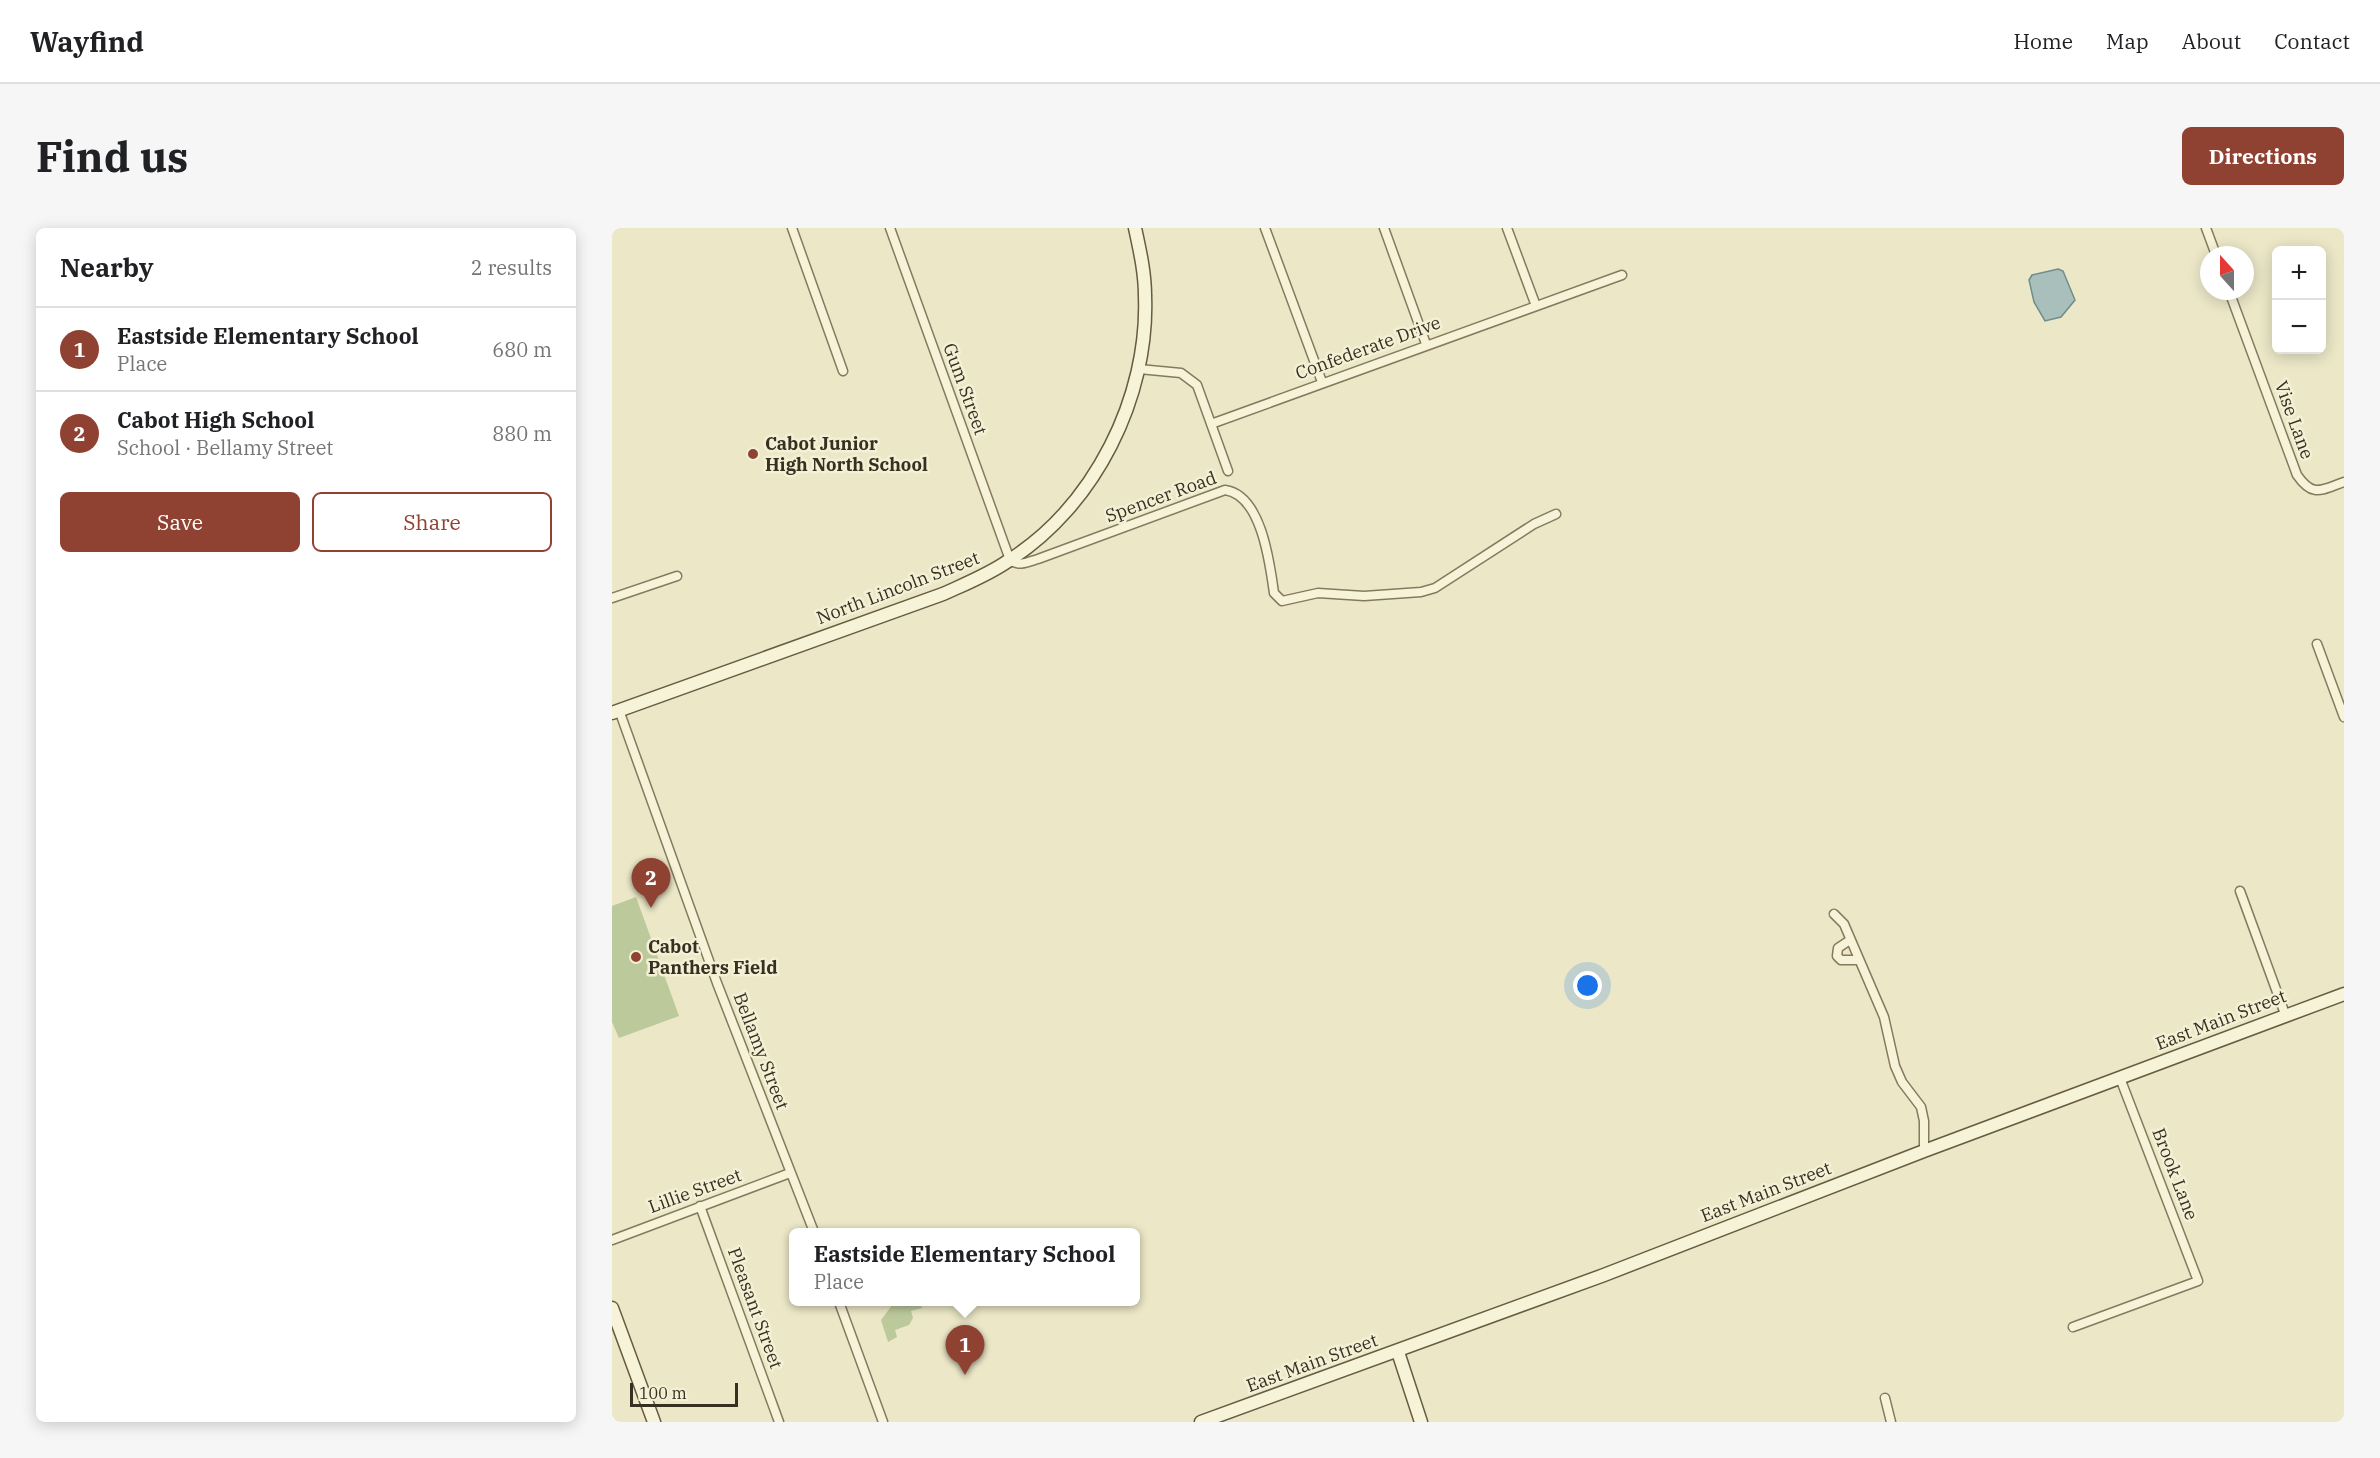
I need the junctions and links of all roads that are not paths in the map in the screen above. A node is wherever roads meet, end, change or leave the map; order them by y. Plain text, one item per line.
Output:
1 (792, 228) edge
2 (890, 228) edge
3 (1135, 228) edge
4 (1265, 228) edge
5 (1384, 228) edge
6 (1507, 228) edge
7 (2206, 228) edge
8 (2213, 246) edge
9 (1622, 275) dead end
10 (2232, 300) edge
11 (1536, 306) junction
12 (1426, 344) junction
13 (1139, 369) junction
14 (843, 371) dead end
15 (1322, 382) junction
16 (1211, 424) junction
17 (1228, 471) dead end
18 (2344, 482) edge
19 (1556, 514) dead end
20 (1010, 560) junction
21 (677, 576) dead end
22 (612, 598) edge
23 (2317, 644) dead end
24 (616, 712) edge
25 (2344, 717) edge
26 (2241, 891) dead end
27 (1834, 914) dead end
28 (1850, 940) junction
29 (1857, 960) junction
30 (2344, 994) edge
31 (2285, 1014) junction
32 (2121, 1078) junction
33 (1924, 1151) junction
34 (790, 1173) junction
35 (700, 1206) junction
36 (811, 1228) edge
37 (612, 1240) edge
38 (840, 1306) edge
39 (612, 1308) edge
40 (2073, 1327) dead end
41 (1398, 1352) junction
42 (1885, 1398) dead end
43 (654, 1422) edge
44 (779, 1422) edge
45 (883, 1422) edge
46 (1201, 1422) edge
47 (1421, 1422) edge
48 (1891, 1422) edge

1 - 14 street
2 - 20 street, Gum Street
3 - 13 street, North Lincoln Street
4 - 15 street
5 - 12 street
6 - 11 street
7 - 8 street
9 - 11 street, Confederate Drive
10 - 18 street, Vise Lane
11 - 12 street, Confederate Drive
12 - 15 street, Confederate Drive
13 - 16 street
13 - 20 street, North Lincoln Street
15 - 16 street, Confederate Drive
16 - 17 street
19 - 20 street, Spencer Road
20 - 24 street, North Lincoln Street
21 - 22 street
23 - 25 street
24 - 34 street, Bellamy Street
26 - 31 street
27 - 28 street
28 - 29 street
28 - 29 street
29 - 33 street
30 - 31 street, East Main Street
31 - 32 street, East Main Street
32 - 33 street, East Main Street
32 - 40 street, Brook Lane
33 - 41 street, East Main Street
34 - 35 street, Lillie Street
34 - 36 street, Bellamy Street
35 - 37 street, Lillie Street
35 - 44 street, Pleasant Street
38 - 45 street
39 - 43 street
41 - 46 street, East Main Street
41 - 47 street
42 - 48 street

